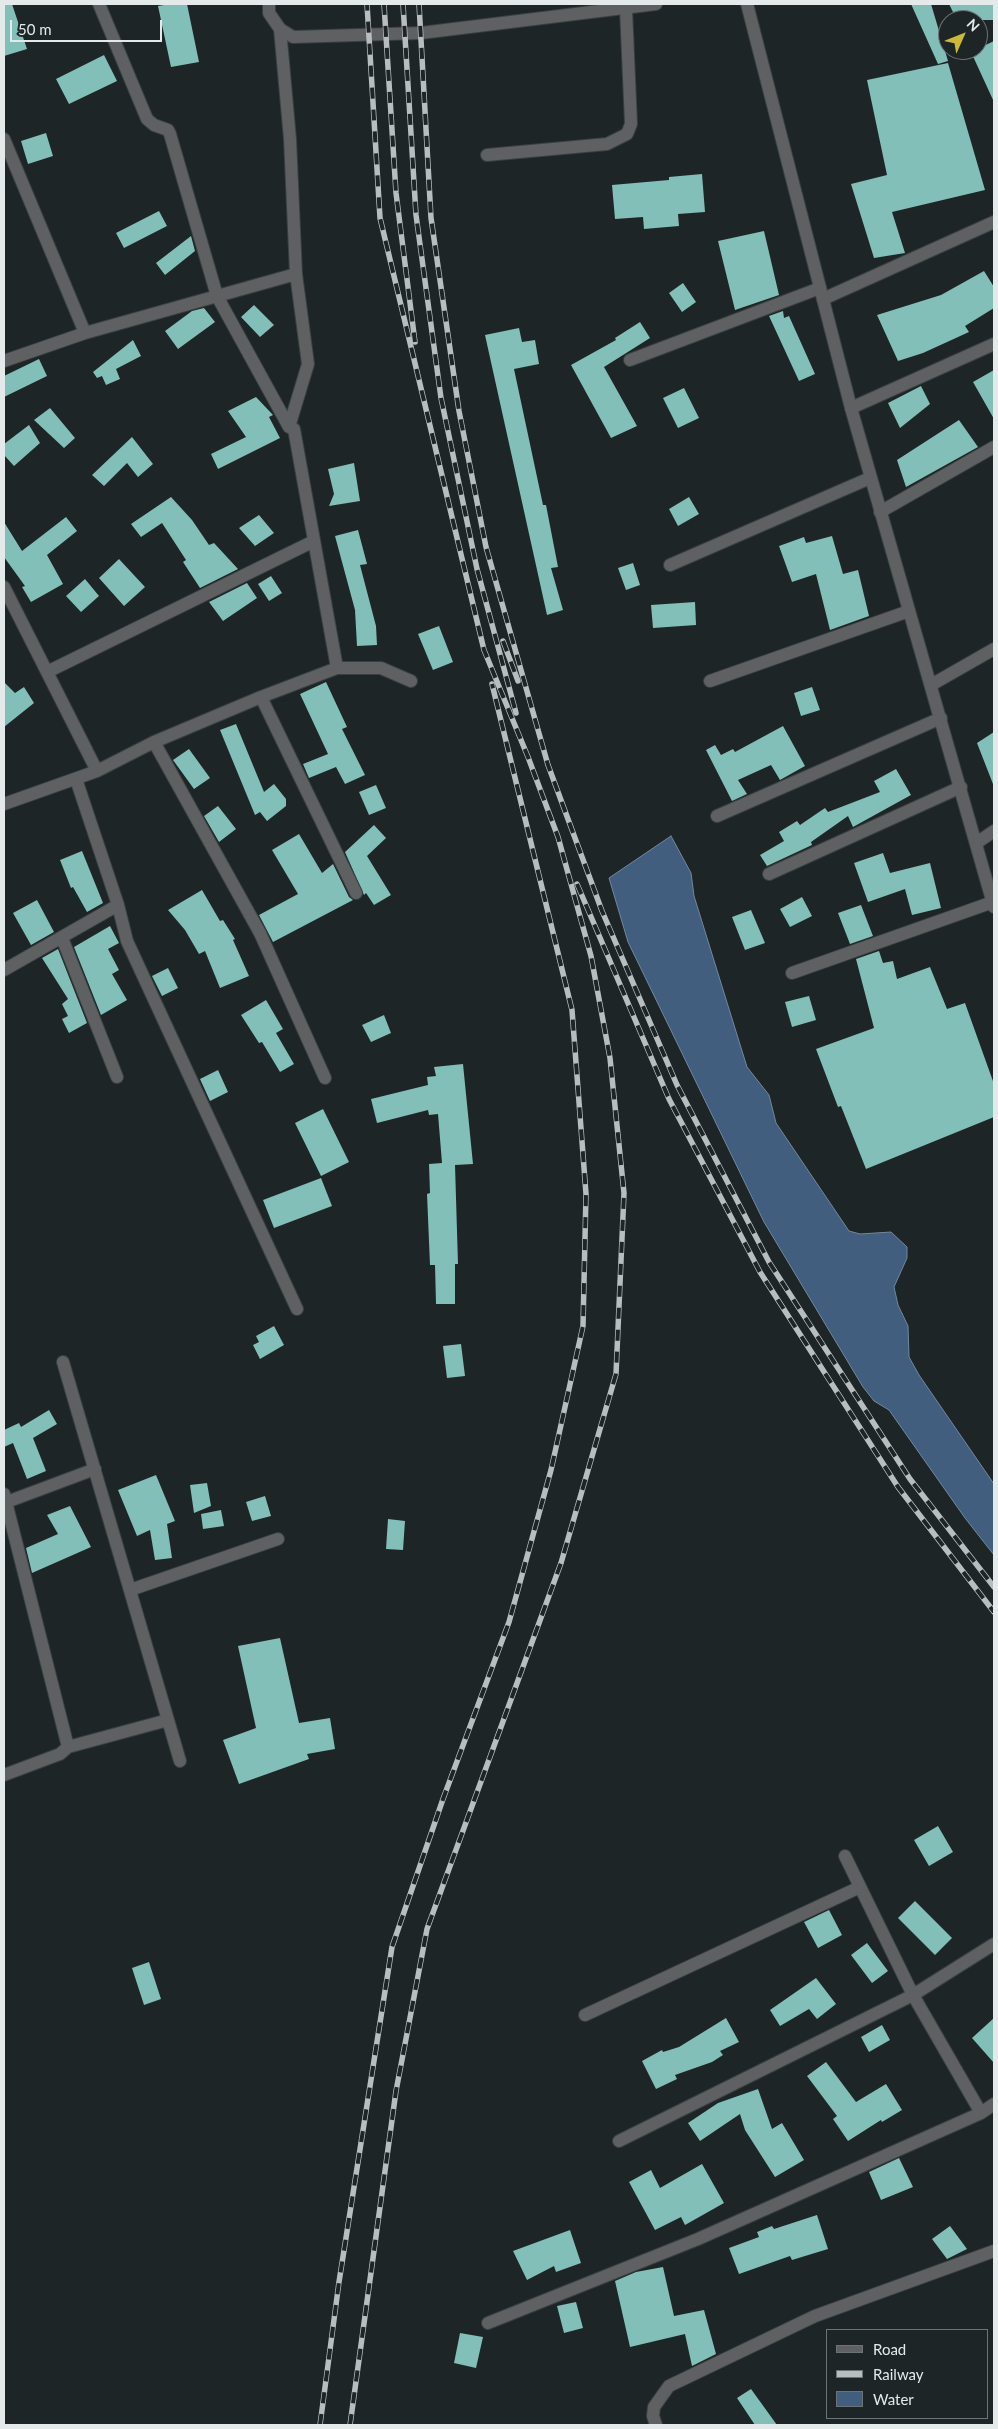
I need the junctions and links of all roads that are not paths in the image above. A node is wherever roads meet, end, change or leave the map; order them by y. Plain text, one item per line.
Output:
1 (100, 4) edge
2 (269, 4) edge
3 (656, 4) edge
4 (747, 4) edge
5 (626, 9) junction
6 (280, 29) junction
7 (4, 139) edge
8 (486, 155) dead end
9 (994, 222) edge
10 (296, 274) junction
11 (822, 293) junction
12 (216, 296) junction
13 (85, 332) junction
14 (994, 344) edge
15 (630, 360) dead end
16 (4, 361) edge
17 (851, 408) junction
18 (289, 427) junction
19 (994, 447) edge
20 (870, 478) junction
21 (880, 512) junction
22 (314, 541) junction
23 (670, 565) dead end
24 (4, 586) edge
25 (909, 611) junction
26 (994, 649) edge
27 (337, 668) junction
28 (47, 672) junction
29 (710, 681) dead end
30 (411, 682) dead end
31 (931, 685) junction
32 (261, 697) junction
33 (941, 718) junction
34 (154, 742) junction
35 (97, 771) junction
36 (76, 779) junction
37 (961, 787) junction
38 (4, 804) edge
39 (717, 816) dead end
40 (994, 831) edge
41 (978, 842) junction
42 (768, 874) dead end
43 (356, 893) dead end
44 (994, 904) edge
45 (118, 905) junction
46 (62, 938) junction
47 (4, 970) edge
48 (792, 973) dead end
49 (117, 1077) dead end
50 (325, 1078) dead end
51 (297, 1309) dead end
52 (63, 1362) dead end
53 (94, 1469) junction
54 (5, 1500) edge
55 (278, 1539) dead end
56 (130, 1590) junction
57 (168, 1720) junction
58 (68, 1747) junction
59 (180, 1761) dead end
60 (4, 1776) edge
61 (844, 1856) dead end
62 (860, 1887) junction
63 (994, 1944) edge
64 (913, 1995) junction
65 (585, 2014) dead end
66 (994, 2104) edge
67 (981, 2113) junction
68 (619, 2141) dead end
69 (994, 2251) edge
70 (488, 2323) dead end
71 (656, 2425) edge

1 - 12 street
2 - 6 street
3 - 5 street
4 - 11 street
5 - 6 street
5 - 8 street
6 - 10 street
7 - 13 street
9 - 11 street
10 - 12 street
10 - 18 street
11 - 15 street
11 - 17 street
12 - 13 street
12 - 18 street
13 - 16 street
14 - 17 street
17 - 20 street
18 - 22 street
19 - 21 street
20 - 21 street
20 - 23 street
21 - 25 street
22 - 27 street
22 - 28 street
24 - 28 street
25 - 29 street
25 - 31 street
26 - 31 street
27 - 30 street
27 - 32 street
28 - 35 street
31 - 33 street
32 - 34 street
32 - 43 street
33 - 37 street
33 - 39 street
34 - 35 street
34 - 50 street
35 - 36 street
36 - 38 street
36 - 45 street
37 - 41 street
37 - 42 street
40 - 41 street
41 - 44 street
44 - 48 street
45 - 46 street
45 - 51 street
46 - 47 street
46 - 49 street
52 - 53 street
53 - 54 street
53 - 56 street
54 - 58 street
55 - 56 street
56 - 57 street
57 - 58 street
57 - 59 street
58 - 60 street
61 - 62 street
62 - 64 street
62 - 65 street
63 - 64 street
64 - 67 street
64 - 68 street
66 - 67 street
67 - 70 street
69 - 71 street

